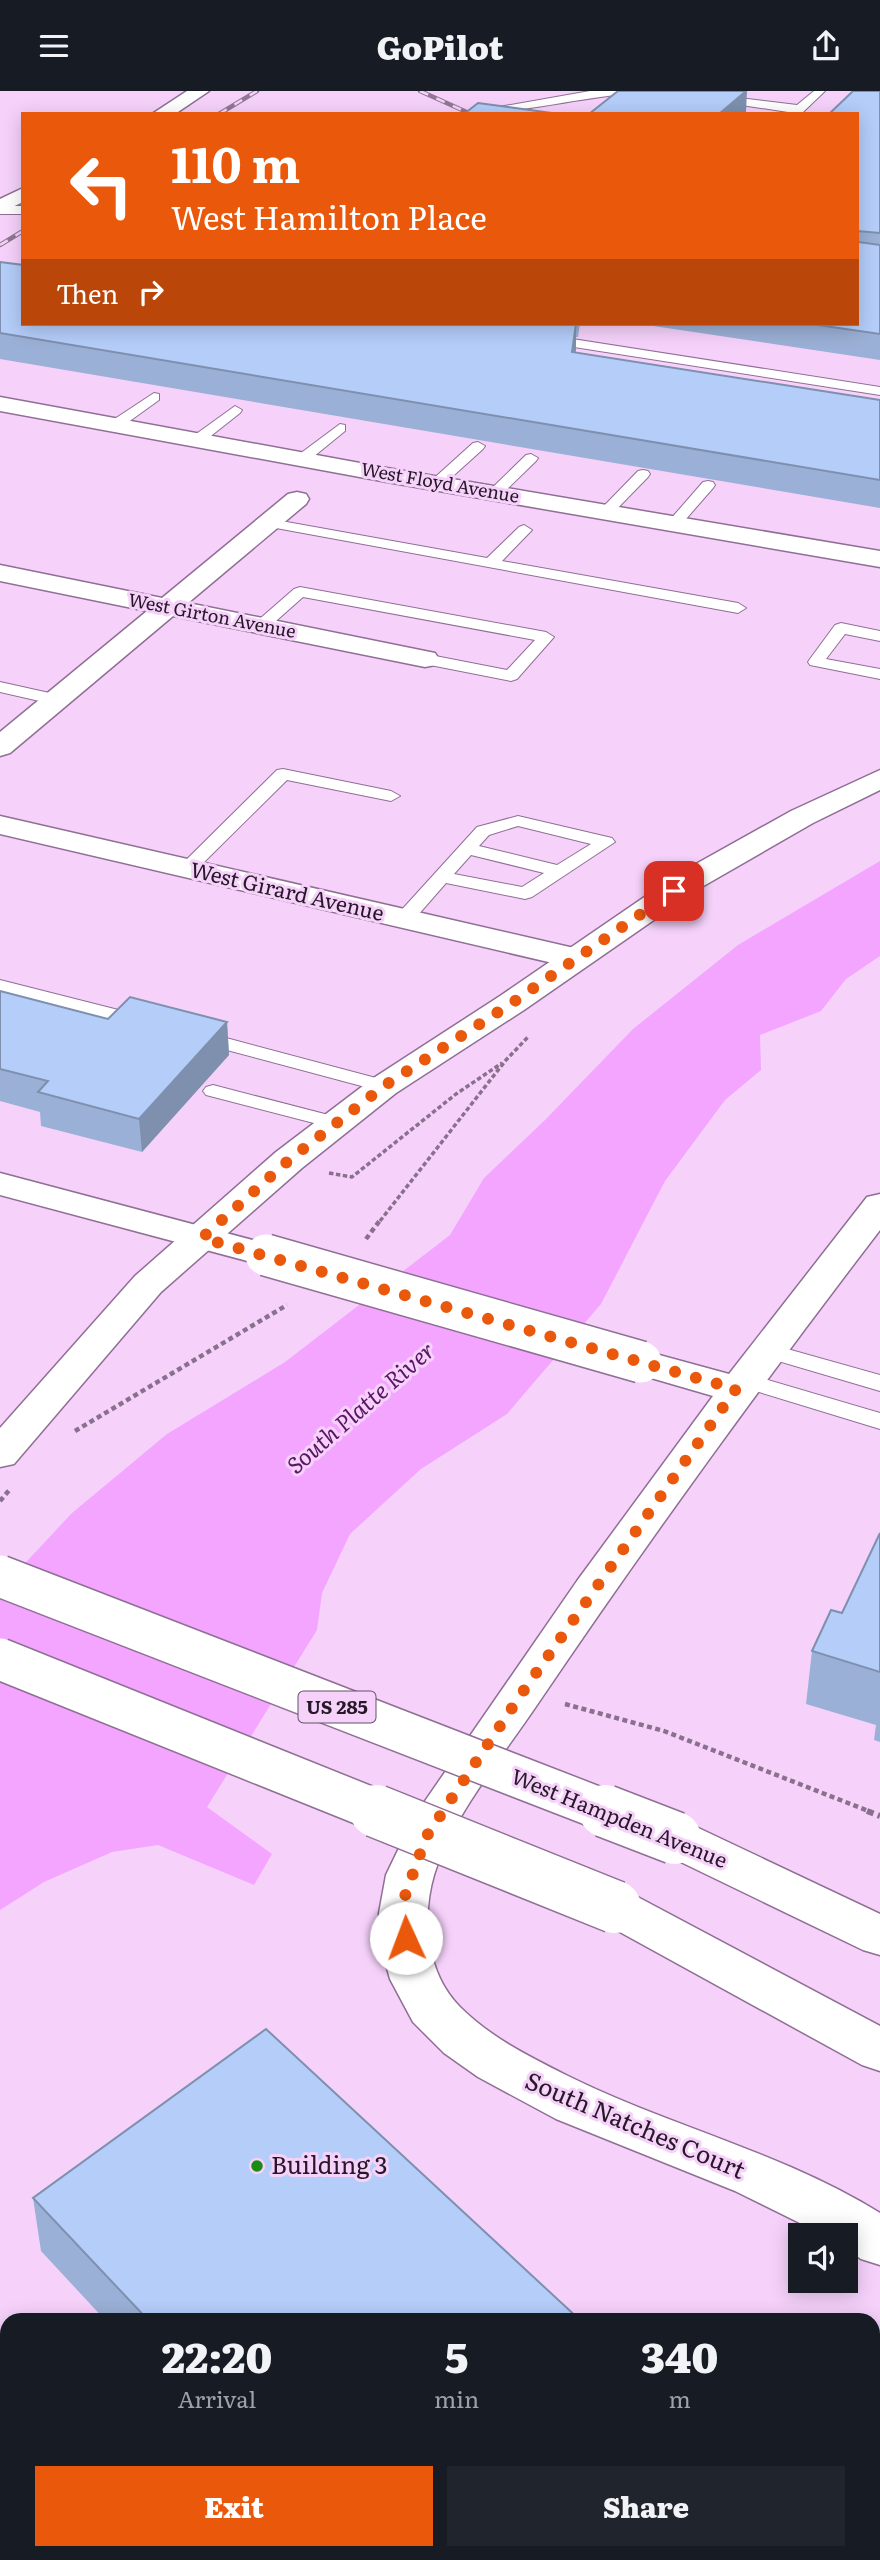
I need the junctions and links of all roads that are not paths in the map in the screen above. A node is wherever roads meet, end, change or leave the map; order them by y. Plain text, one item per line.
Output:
1 (200, 91) edge
2 (624, 91) edge
3 (820, 91) edge
4 (708, 97) edge
5 (797, 111) edge
6 (164, 112) edge
7 (476, 112) edge
8 (21, 195) edge
9 (0, 208) edge
10 (21, 210) edge
11 (538, 337) edge
12 (880, 391) edge
13 (154, 397) dead end
14 (0, 404) edge
15 (235, 411) dead end
16 (115, 425) junction
17 (340, 428) dead end
18 (197, 440) junction
19 (478, 446) dead end
20 (531, 458) dead end
21 (302, 459) junction
22 (643, 474) dead end
23 (437, 483) junction
24 (708, 485) dead end
25 (495, 493) junction
26 (297, 499) dead end
27 (606, 512) junction
28 (270, 523) junction
29 (674, 524) junction
30 (524, 530) dead end
31 (880, 559) edge
32 (491, 563) junction
33 (0, 573) edge
34 (168, 608) junction
35 (738, 608) dead end
36 (261, 626) junction
37 (880, 636) edge
38 (425, 659) joint
39 (880, 674) edge
40 (0, 687) edge
41 (57, 700) junction
42 (0, 747) edge
43 (880, 779) edge
44 (391, 796) dead end
45 (0, 825) edge
46 (468, 849) junction
47 (187, 869) junction
48 (560, 871) junction
49 (442, 877) junction
50 (404, 919) junction
51 (574, 958) junction
52 (0, 986) edge
53 (384, 1086) junction
54 (213, 1091) dead end
55 (337, 1123) junction
56 (0, 1184) edge
57 (880, 1205) edge
58 (202, 1238) junction
59 (749, 1373) junction
60 (880, 1383) edge
61 (880, 1421) edge
62 (9, 1467) edge
63 (0, 1576) edge
64 (0, 1659) edge
65 (675, 1838) junction
66 (615, 1907) junction
67 (880, 1907) edge
68 (880, 1936) edge
69 (880, 2019) edge
70 (880, 2050) edge
71 (880, 2242) edge

1 - 6 main road
2 - 7 lane
3 - 5 lane
4 - 5 lane
8 - 9 main road
9 - 10 lane
11 - 12 lane
13 - 16 lane
14 - 16 main road, West Floyd Avenue
15 - 18 lane
16 - 18 main road, West Floyd Avenue
17 - 21 lane
18 - 21 main road, West Floyd Avenue
19 - 23 lane
20 - 25 lane
21 - 23 main road, West Floyd Avenue
22 - 27 lane
23 - 25 main road, West Floyd Avenue
24 - 29 lane
25 - 27 main road, West Floyd Avenue
26 - 28 main road
27 - 29 main road, West Floyd Avenue
28 - 32 lane
28 - 34 main road
29 - 31 main road, West Floyd Avenue
30 - 32 lane
32 - 35 lane
33 - 34 main road, West Girton Avenue
34 - 36 main road, West Girton Avenue
34 - 41 main road
36 - 38 main road, West Girton Avenue
36 - 38 lane
37 - 39 lane
40 - 41 lane
41 - 42 main road
43 - 51 main road
44 - 47 lane
45 - 47 main road, West Girard Avenue
46 - 48 lane
46 - 48 lane
46 - 49 lane
47 - 50 main road, West Girard Avenue
48 - 49 lane
49 - 50 lane
50 - 51 main road, West Girard Avenue
51 - 53 main road
52 - 53 lane
53 - 55 main road
54 - 55 lane
55 - 58 main road
56 - 58 main road
57 - 59 main road
58 - 59 main road, bridge
58 - 62 main road
59 - 60 lane
59 - 61 lane
59 - 71 main road, South Natches Court
63 - 65 main road, West Hampden Avenue / US 285, bridge
64 - 66 main road, bridge
65 - 67 main road
65 - 68 main road, West Hampden Avenue / US 285
66 - 69 main road
66 - 70 main road

